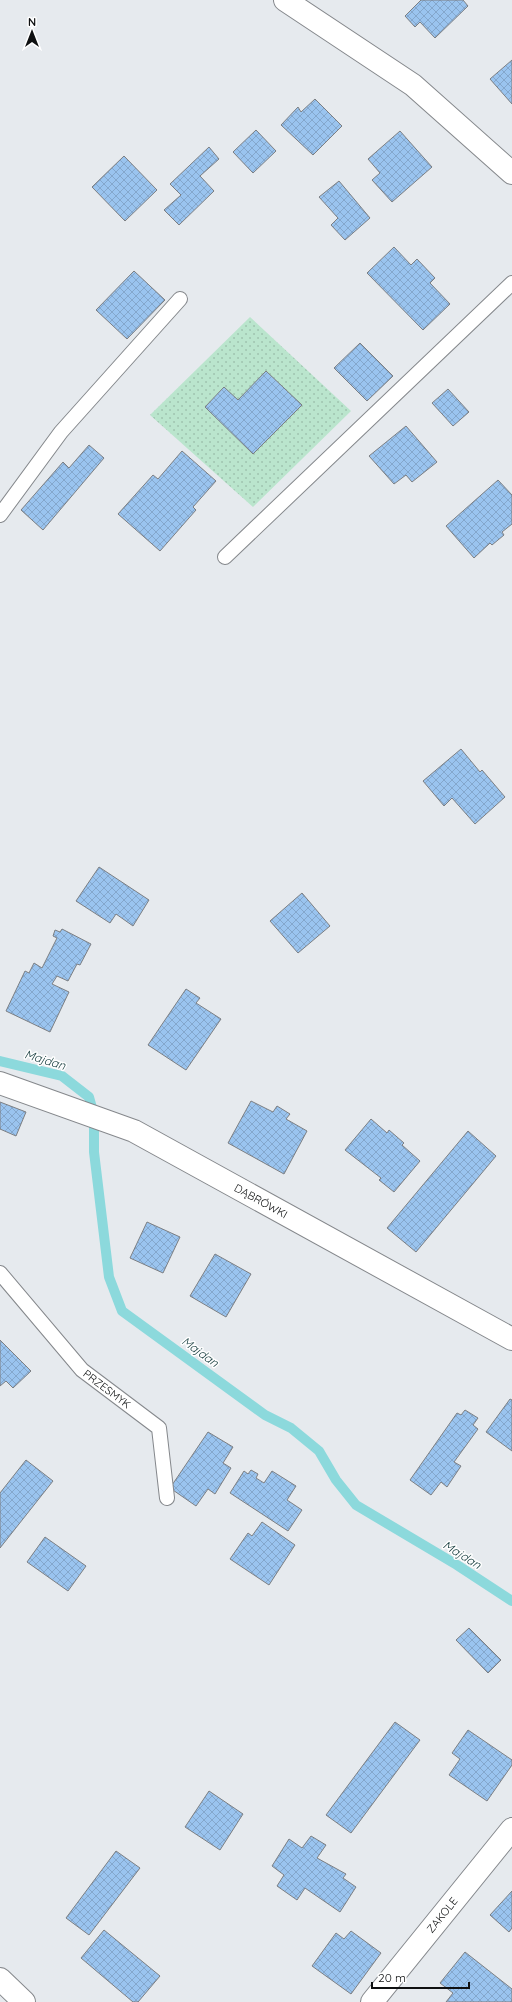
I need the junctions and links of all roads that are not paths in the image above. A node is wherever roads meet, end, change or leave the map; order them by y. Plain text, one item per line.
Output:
1 (285, 0) edge
2 (512, 173) edge
3 (512, 283) edge
4 (180, 299) dead end
5 (0, 515) edge
6 (225, 557) dead end
7 (0, 1083) edge
8 (0, 1273) edge
9 (512, 1339) edge
10 (167, 1498) dead end
11 (512, 1829) edge
12 (0, 1979) edge
13 (24, 2002) edge
14 (372, 2002) edge

1 - 2 street
3 - 6 lane
4 - 5 lane
7 - 9 street, DĄBRÓWKI
8 - 10 lane, PRZESMYK
11 - 14 street, ZAKOLE
12 - 13 street

